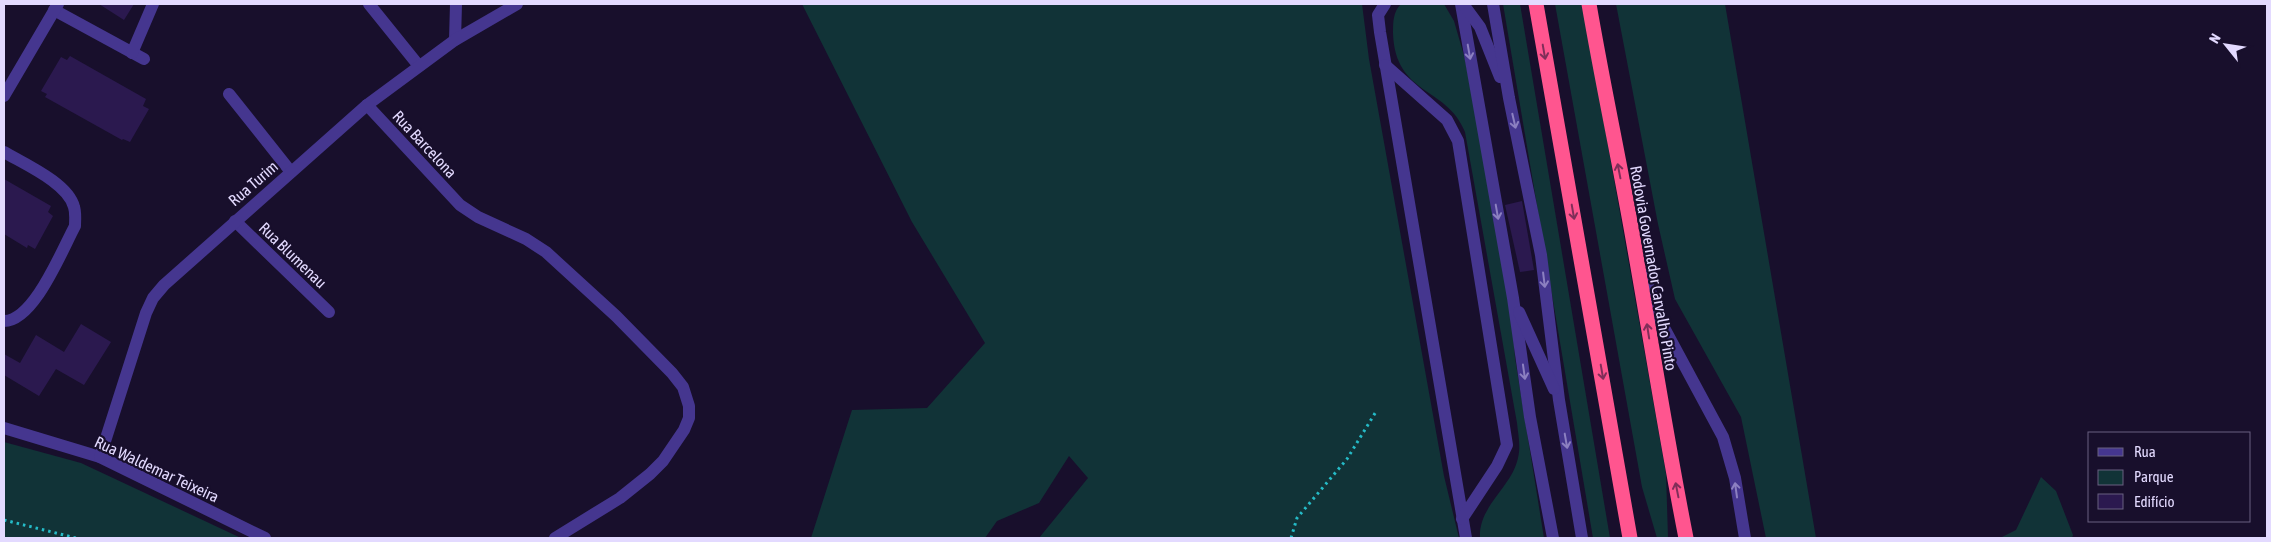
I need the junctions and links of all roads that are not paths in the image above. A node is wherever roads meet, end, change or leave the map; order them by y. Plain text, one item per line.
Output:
1 (153, 4) edge
2 (369, 4) edge
3 (456, 4) edge
4 (517, 4) edge
5 (1385, 4) edge
6 (1462, 4) edge
7 (1493, 4) edge
8 (1536, 4) edge
9 (1589, 4) edge
10 (56, 7) edge
11 (1377, 9) edge
12 (454, 40) junction
13 (132, 53) junction
14 (144, 59) dead end
15 (1385, 65) junction
16 (419, 66) junction
17 (229, 94) dead end
18 (4, 96) edge
19 (1509, 98) junction
20 (367, 105) junction
21 (4, 152) edge
22 (290, 172) junction
23 (234, 221) junction
24 (1635, 248) junction
25 (1513, 298) junction
26 (329, 312) dead end
27 (4, 321) edge
28 (1559, 400) junction
29 (4, 428) edge
30 (100, 457) junction
31 (1625, 500) junction
32 (1462, 519) junction
33 (266, 538) edge
34 (555, 538) edge
35 (1466, 538) edge
36 (1553, 538) edge
37 (1582, 538) edge
38 (1626, 538) edge
39 (1630, 538) edge
40 (1686, 538) edge
41 (1745, 538) edge

1 - 13 street
2 - 16 street
3 - 12 street
4 - 12 street, Rua Turim
5 - 11 street
6 - 19 street
6 -> 25 street
7 - 19 street
8 -> 31 highway
24 -> 9 highway, Rodovia Governador Carvalho Pinto
10 - 13 street
10 - 18 street
11 - 15 street
12 - 16 street, Rua Turim
13 - 14 street
15 - 32 street
15 - 32 street
16 - 20 street, Rua Turim
17 - 22 street
19 -> 28 street
20 - 22 street, Rua Turim
20 - 34 street, Rua Barcelona
21 - 27 street
22 - 23 street, Rua Turim
23 - 26 street, Rua Blumenau
23 - 30 street, Rua Turim
40 -> 24 highway, Rodovia Governador Carvalho Pinto
41 -> 24 street
25 - 28 street
25 -> 36 street
28 -> 37 street
29 - 30 street, Rua Waldemar Teixeira
30 - 33 street, Rua Waldemar Teixeira
31 - 38 street
31 - 39 highway
32 - 35 street

